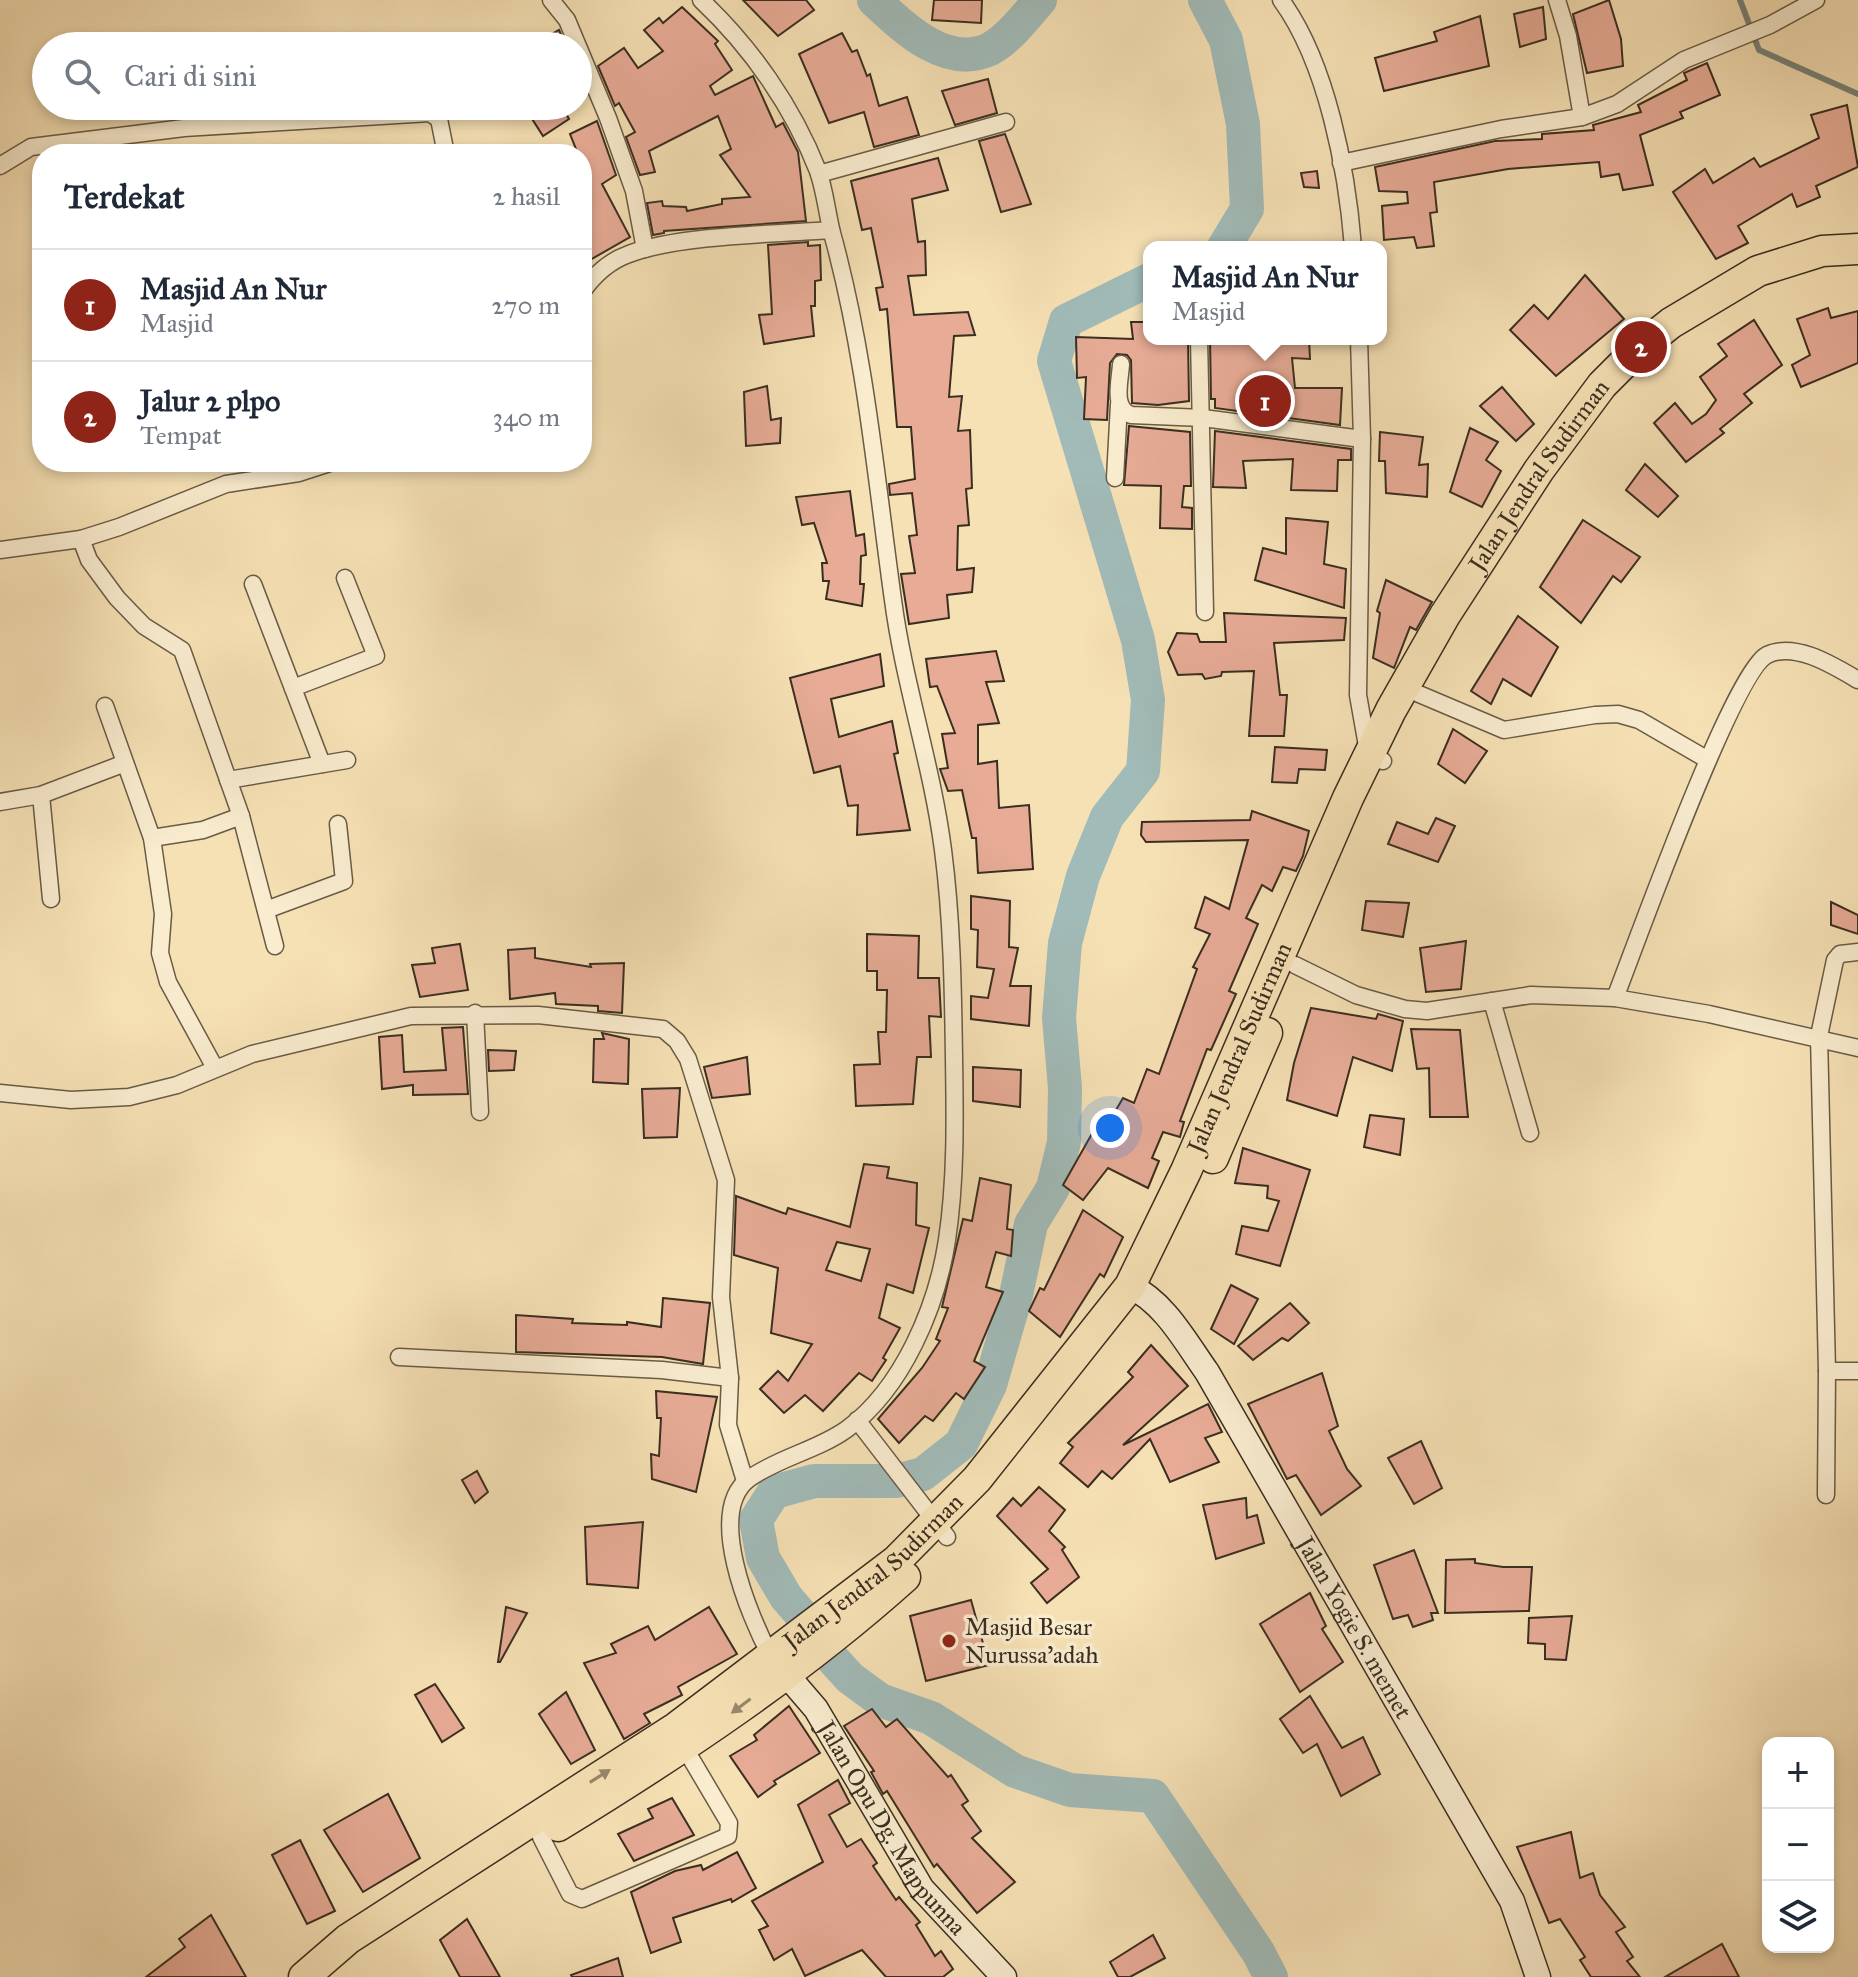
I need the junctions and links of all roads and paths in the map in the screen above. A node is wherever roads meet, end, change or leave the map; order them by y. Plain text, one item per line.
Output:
1 (551, 0) edge
2 (701, 0) edge
3 (1281, 0) edge
4 (1557, 0) edge
5 (1816, 0) edge
6 (572, 32) edge
7 (592, 80) edge
8 (1582, 117) junction
9 (315, 120) edge
10 (439, 120) edge
11 (1006, 122) dead end
12 (55, 144) edge
13 (444, 144) edge
14 (32, 147) edge
15 (1341, 163) junction
16 (0, 166) edge
17 (819, 174) junction
18 (831, 230) junction
19 (1352, 241) edge
20 (645, 249) junction
21 (1849, 249) edge
22 (592, 278) edge
23 (1199, 345) edge
24 (1359, 345) edge
25 (1121, 364) dead end
26 (1119, 404) junction
27 (1203, 418) junction
28 (1362, 439) junction
29 (302, 472) edge
30 (1115, 478) dead end
31 (81, 539) junction
32 (0, 550) edge
33 (345, 578) dead end
34 (253, 584) dead end
35 (1205, 612) dead end
36 (1858, 680) edge
37 (293, 688) junction
38 (1419, 694) junction
39 (105, 706) dead end
40 (1376, 759) junction
41 (347, 760) dead end
42 (1708, 760) junction
43 (125, 763) junction
44 (322, 764) junction
45 (228, 780) junction
46 (41, 795) junction
47 (0, 802) edge
48 (241, 816) junction
49 (338, 824) dead end
50 (152, 838) junction
51 (51, 899) dead end
52 (266, 910) junction
53 (275, 946) dead end
54 (1858, 952) edge
55 (1295, 965) junction
56 (1615, 998) junction
57 (1492, 1001) junction
58 (475, 1013) junction
59 (1819, 1036) junction
60 (1858, 1048) edge
61 (215, 1068) junction
62 (0, 1093) edge
63 (480, 1112) dead end
64 (1530, 1133) dead end
65 (1138, 1290) junction
66 (399, 1357) dead end
67 (1827, 1371) junction
68 (1858, 1371) edge
69 (730, 1378) junction
70 (857, 1420) junction
71 (745, 1481) junction
72 (1826, 1495) dead end
73 (941, 1531) junction
74 (787, 1657) junction
75 (679, 1739) junction
76 (541, 1837) junction
77 (304, 1977) edge
78 (330, 1977) edge
79 (1004, 1977) edge
80 (1538, 1977) edge

1 - 6 street
2 - 17 street
3 - 15 street
4 - 8 street
5 - 8 street
7 - 20 street
8 - 15 street
9 - 12 street
10 - 13 street
11 - 17 street
14 - 16 street
15 - 19 street
17 - 18 street
18 - 20 street
18 - 70 street
20 - 22 street
21 - 38 highway, Jalan Jendral Sudirman
21 - 40 highway, Jalan Jendral Sudirman
23 - 27 street
24 - 28 street
25 - 26 street
26 - 27 street
26 - 30 street
27 - 28 street
27 - 35 street
28 - 40 street
29 - 31 street
31 - 32 street
31 - 45 street
33 - 37 street
34 - 37 street
36 - 42 street
37 - 44 street
38 - 40 highway, Jalan Jendral Sudirman
38 - 42 street
39 - 43 street
40 - 55 highway, Jalan Jendral Sudirman
40 - 65 highway, Jalan Jendral Sudirman
41 - 44 street
42 - 56 street
43 - 46 street
43 - 50 street
44 - 45 street
45 - 48 street
46 - 47 street
46 - 51 street
48 - 50 street
48 - 52 street
49 - 52 street
50 - 61 street
52 - 53 street
54 - 59 street
55 - 57 street
55 - 65 highway, Jalan Jendral Sudirman
56 - 57 street
56 - 59 street
57 - 64 street
58 - 61 street
58 - 63 street
58 - 69 street
59 - 60 street
59 - 67 street
61 - 62 street
65 - 73 highway, Jalan Jendral Sudirman
65 - 80 street, Jalan Yogie S. memet
66 - 69 street
67 - 68 street
67 - 72 street
69 - 71 street
70 - 71 street
70 - 73 street
71 - 74 street
73 - 74 highway, Jalan Jendral Sudirman
74 - 75 highway, Jalan Jendral Sudirman
74 - 79 street, Jalan Opu Dg. Mappunna
75 - 76 highway, Jalan Jendral Sudirman
75 - 76 street
77 -> 75 highway, Jalan Jendral Sudirman
76 - 78 highway, Jalan Jendral Sudirman

